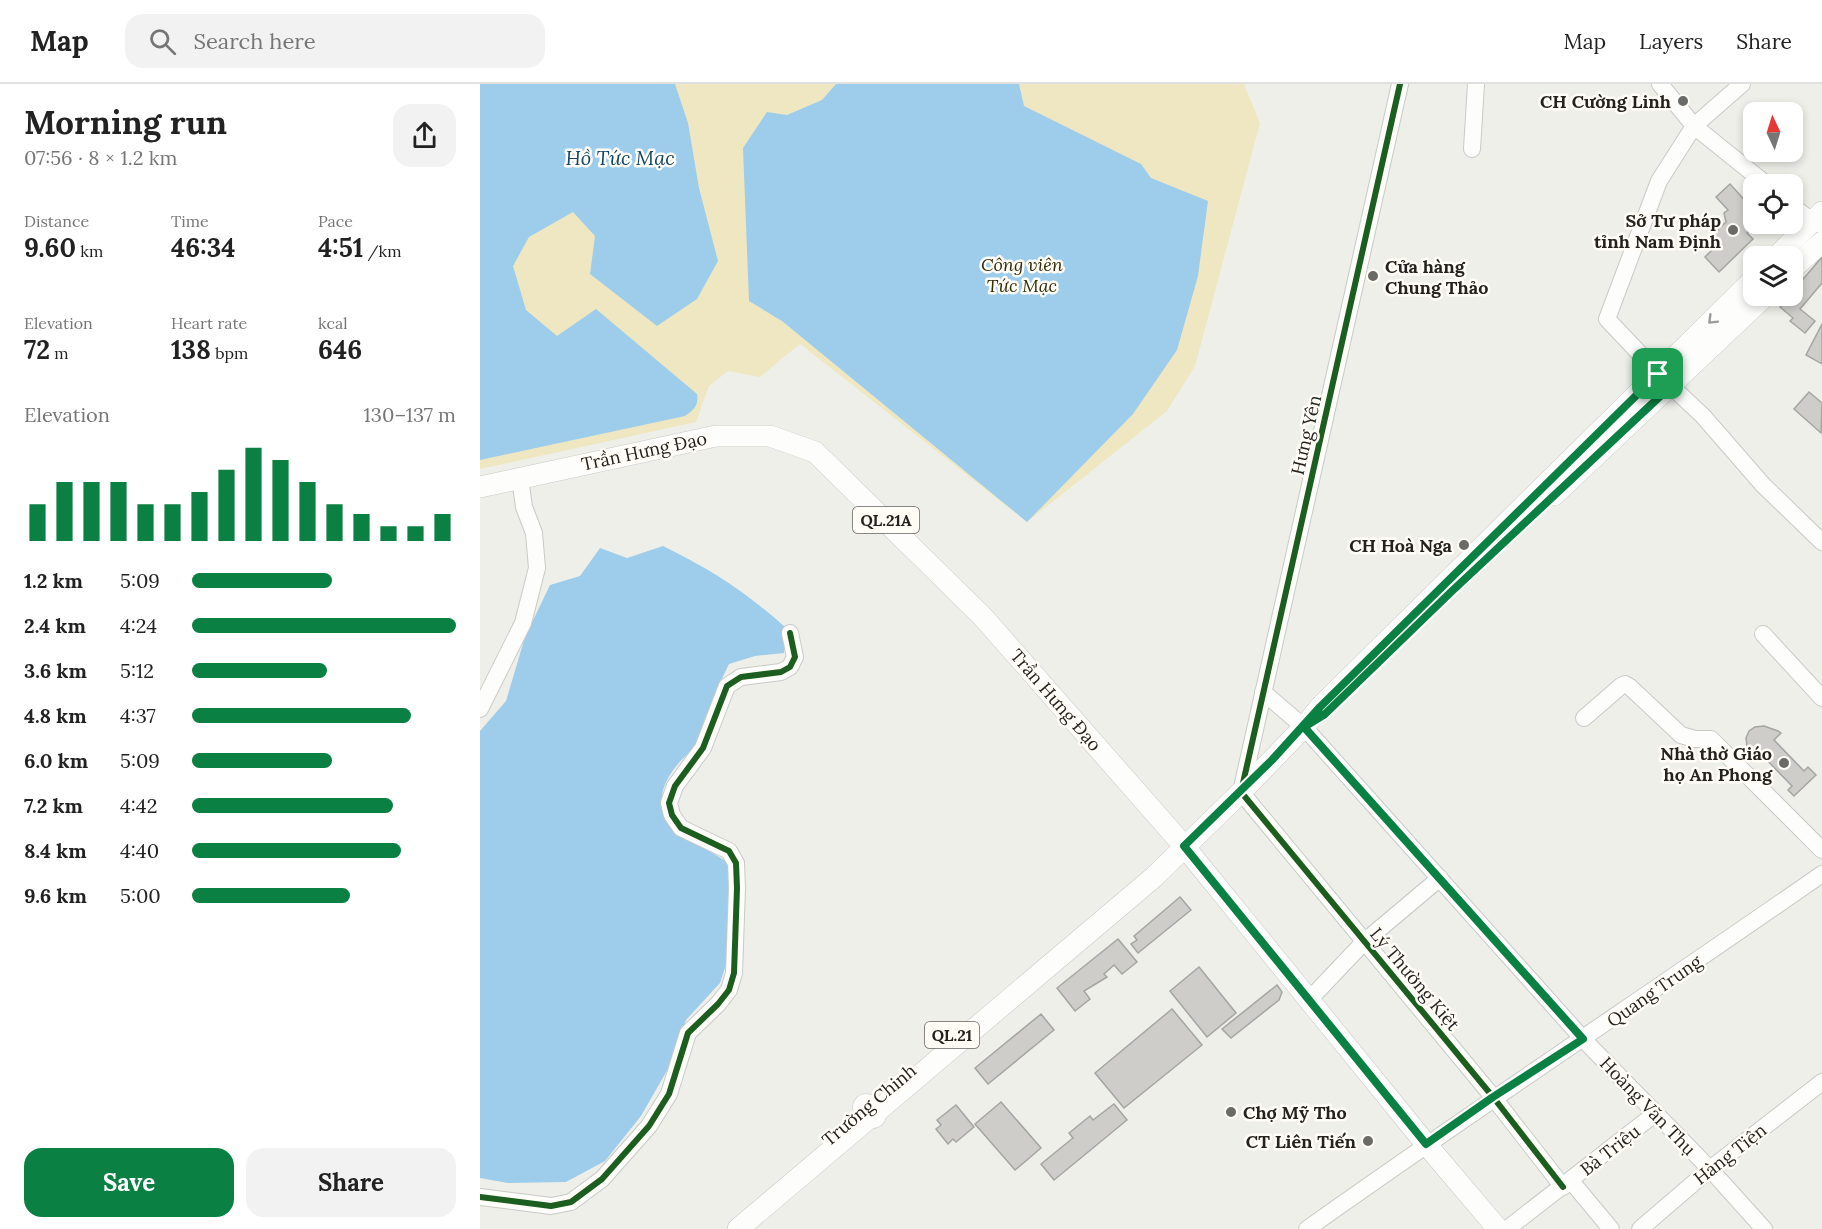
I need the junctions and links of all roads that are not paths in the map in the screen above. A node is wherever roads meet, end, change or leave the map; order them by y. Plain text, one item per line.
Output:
1 (1400, 84) edge
2 (1476, 84) edge
3 (1660, 84) edge
4 (1742, 84) edge
5 (1694, 126) junction
6 (1472, 149) dead end
7 (1754, 174) edge
8 (1803, 212) edge
9 (1819, 220) edge
10 (1822, 242) edge
11 (1789, 246) edge
12 (1803, 259) edge
13 (1743, 291) edge
14 (1753, 306) edge
15 (1664, 380) junction
16 (520, 478) junction
17 (480, 487) edge
18 (1822, 543) edge
19 (790, 633) dead end
20 (1763, 634) dead end
21 (1263, 692) junction
22 (1822, 698) edge
23 (480, 709) edge
24 (1584, 718) dead end
25 (1304, 727) junction
26 (1241, 792) junction
27 (1184, 846) junction
28 (1822, 850) edge
29 (1822, 874) edge
30 (1440, 879) junction
31 (1364, 942) junction
32 (1308, 1001) junction
33 (1583, 1039) junction
34 (1822, 1082) edge
35 (1493, 1097) junction
36 (870, 1111) junction
37 (1656, 1113) junction
38 (1426, 1144) junction
39 (1710, 1169) junction
40 (1567, 1184) junction
41 (480, 1197) edge
42 (723, 1229) edge
43 (738, 1229) edge
44 (1307, 1229) edge
45 (1498, 1229) edge
46 (1507, 1229) edge
47 (1611, 1229) edge
48 (1640, 1229) edge
49 (1764, 1229) edge

1 - 21 street, Hưng Yên
2 - 6 street
3 - 5 street
4 - 5 street
5 - 7 street
5 - 15 street
8 - 9 street
9 - 11 main road
10 - 12 main road
13 -> 15 main road, Trường Chinh
14 - 15 main road, Trường Chinh
15 - 18 street
15 - 25 main road, Trường Chinh
16 - 17 main road, Trần Hưng Đạo / QL.21A
16 - 23 street
16 - 27 main road, Trần Hưng Đạo / QL.21A
19 - 41 street
20 - 22 street
21 - 25 street, Hoàng Văn Thụ
21 - 26 street, Hưng Yên
24 - 28 street
25 - 26 main road, Trường Chinh
25 - 30 street, Hoàng Văn Thụ
26 - 27 main road, Trường Chinh
26 - 31 street, Lý Thường Kiệt
27 - 32 main road, Trần Hưng Đạo
27 - 36 main road, Trường Chinh / QL.21
29 - 33 street, Quang Trung
30 - 31 street
30 - 33 street, Hoàng Văn Thụ
31 - 32 street
31 - 35 street, Lý Thường Kiệt
32 - 38 main road, Trần Hưng Đạo
33 - 35 street, Quang Trung
33 - 37 street, Hoàng Văn Thụ
34 - 39 street, Hàng Tiện
35 - 38 street, Quang Trung
35 - 40 street, Lý Thường Kiệt
36 - 42 main road, Trường Chinh / QL.21
36 - 43 main road, Trường Chinh / QL.21
37 - 39 street, Hoàng Văn Thụ
37 - 40 street, Bà Triệu
38 - 44 street, Quang Trung
38 - 45 main road, Trần Hưng Đạo
39 - 48 street, Hàng Tiện
39 - 49 street, Hoàng Văn Thụ
40 - 46 street, Bà Triệu
40 - 47 street, Lý Thường Kiệt

